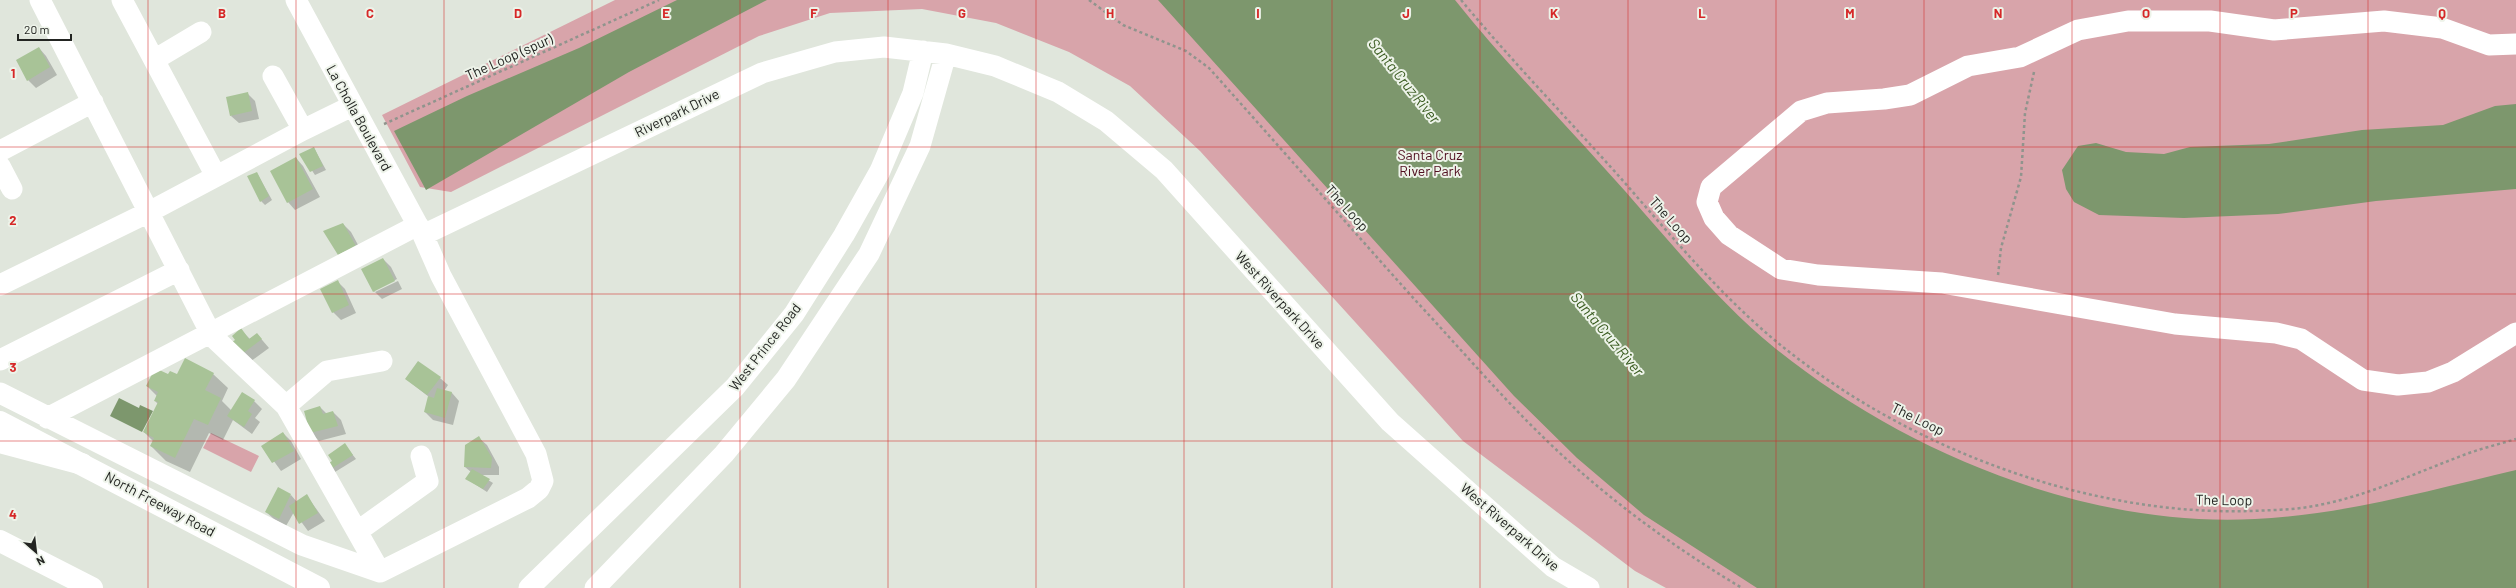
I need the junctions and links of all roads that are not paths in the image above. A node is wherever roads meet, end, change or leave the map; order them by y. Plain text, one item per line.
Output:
1 (40, 0) edge
2 (122, 0) edge
3 (296, 0) edge
4 (201, 32) dead end
5 (2516, 44) edge
6 (922, 51) junction
7 (946, 54) junction
8 (154, 60) junction
9 (273, 76) dead end
10 (93, 102) junction
11 (352, 106) junction
12 (303, 130) junction
13 (0, 150) edge
14 (0, 166) edge
15 (216, 176) junction
16 (12, 189) dead end
17 (149, 212) junction
18 (421, 230) junction
19 (179, 270) junction
20 (0, 285) edge
21 (210, 331) junction
22 (2516, 333) edge
23 (0, 360) edge
24 (382, 361) dead end
25 (0, 393) edge
26 (286, 406) junction
27 (47, 418) junction
28 (0, 422) edge
29 (0, 442) edge
30 (421, 456) dead end
31 (82, 464) junction
32 (358, 531) junction
33 (0, 542) edge
34 (380, 572) junction
35 (597, 587) edge
36 (92, 588) edge
37 (319, 588) edge
38 (529, 588) edge
39 (1589, 588) edge

1 - 10 street
2 - 8 street
3 - 11 street, La Cholla Boulevard
4 - 8 street
5 - 22 street
6 - 7 street, Riverpark Drive
6 - 18 street, Riverpark Drive
6 - 38 street, West Prince Road
7 - 35 street
7 - 39 street, West Riverpark Drive
8 - 15 street
9 - 12 street
10 - 13 street
10 - 17 street
11 - 12 street
11 - 18 street, La Cholla Boulevard
12 - 15 street
14 - 16 street
15 - 17 street
17 - 19 street
17 - 20 street
18 - 21 street, Riverpark Drive
18 - 34 street, La Cholla Boulevard
19 - 21 street
19 - 23 street
21 - 26 street
21 - 27 street, Riverpark Drive
24 - 26 street
25 - 27 street
26 - 32 street
27 - 34 street
28 - 31 main road, North Freeway Road
29 - 31 main road
30 - 32 street
31 - 37 main road, North Freeway Road
32 - 34 street
33 - 36 main road

